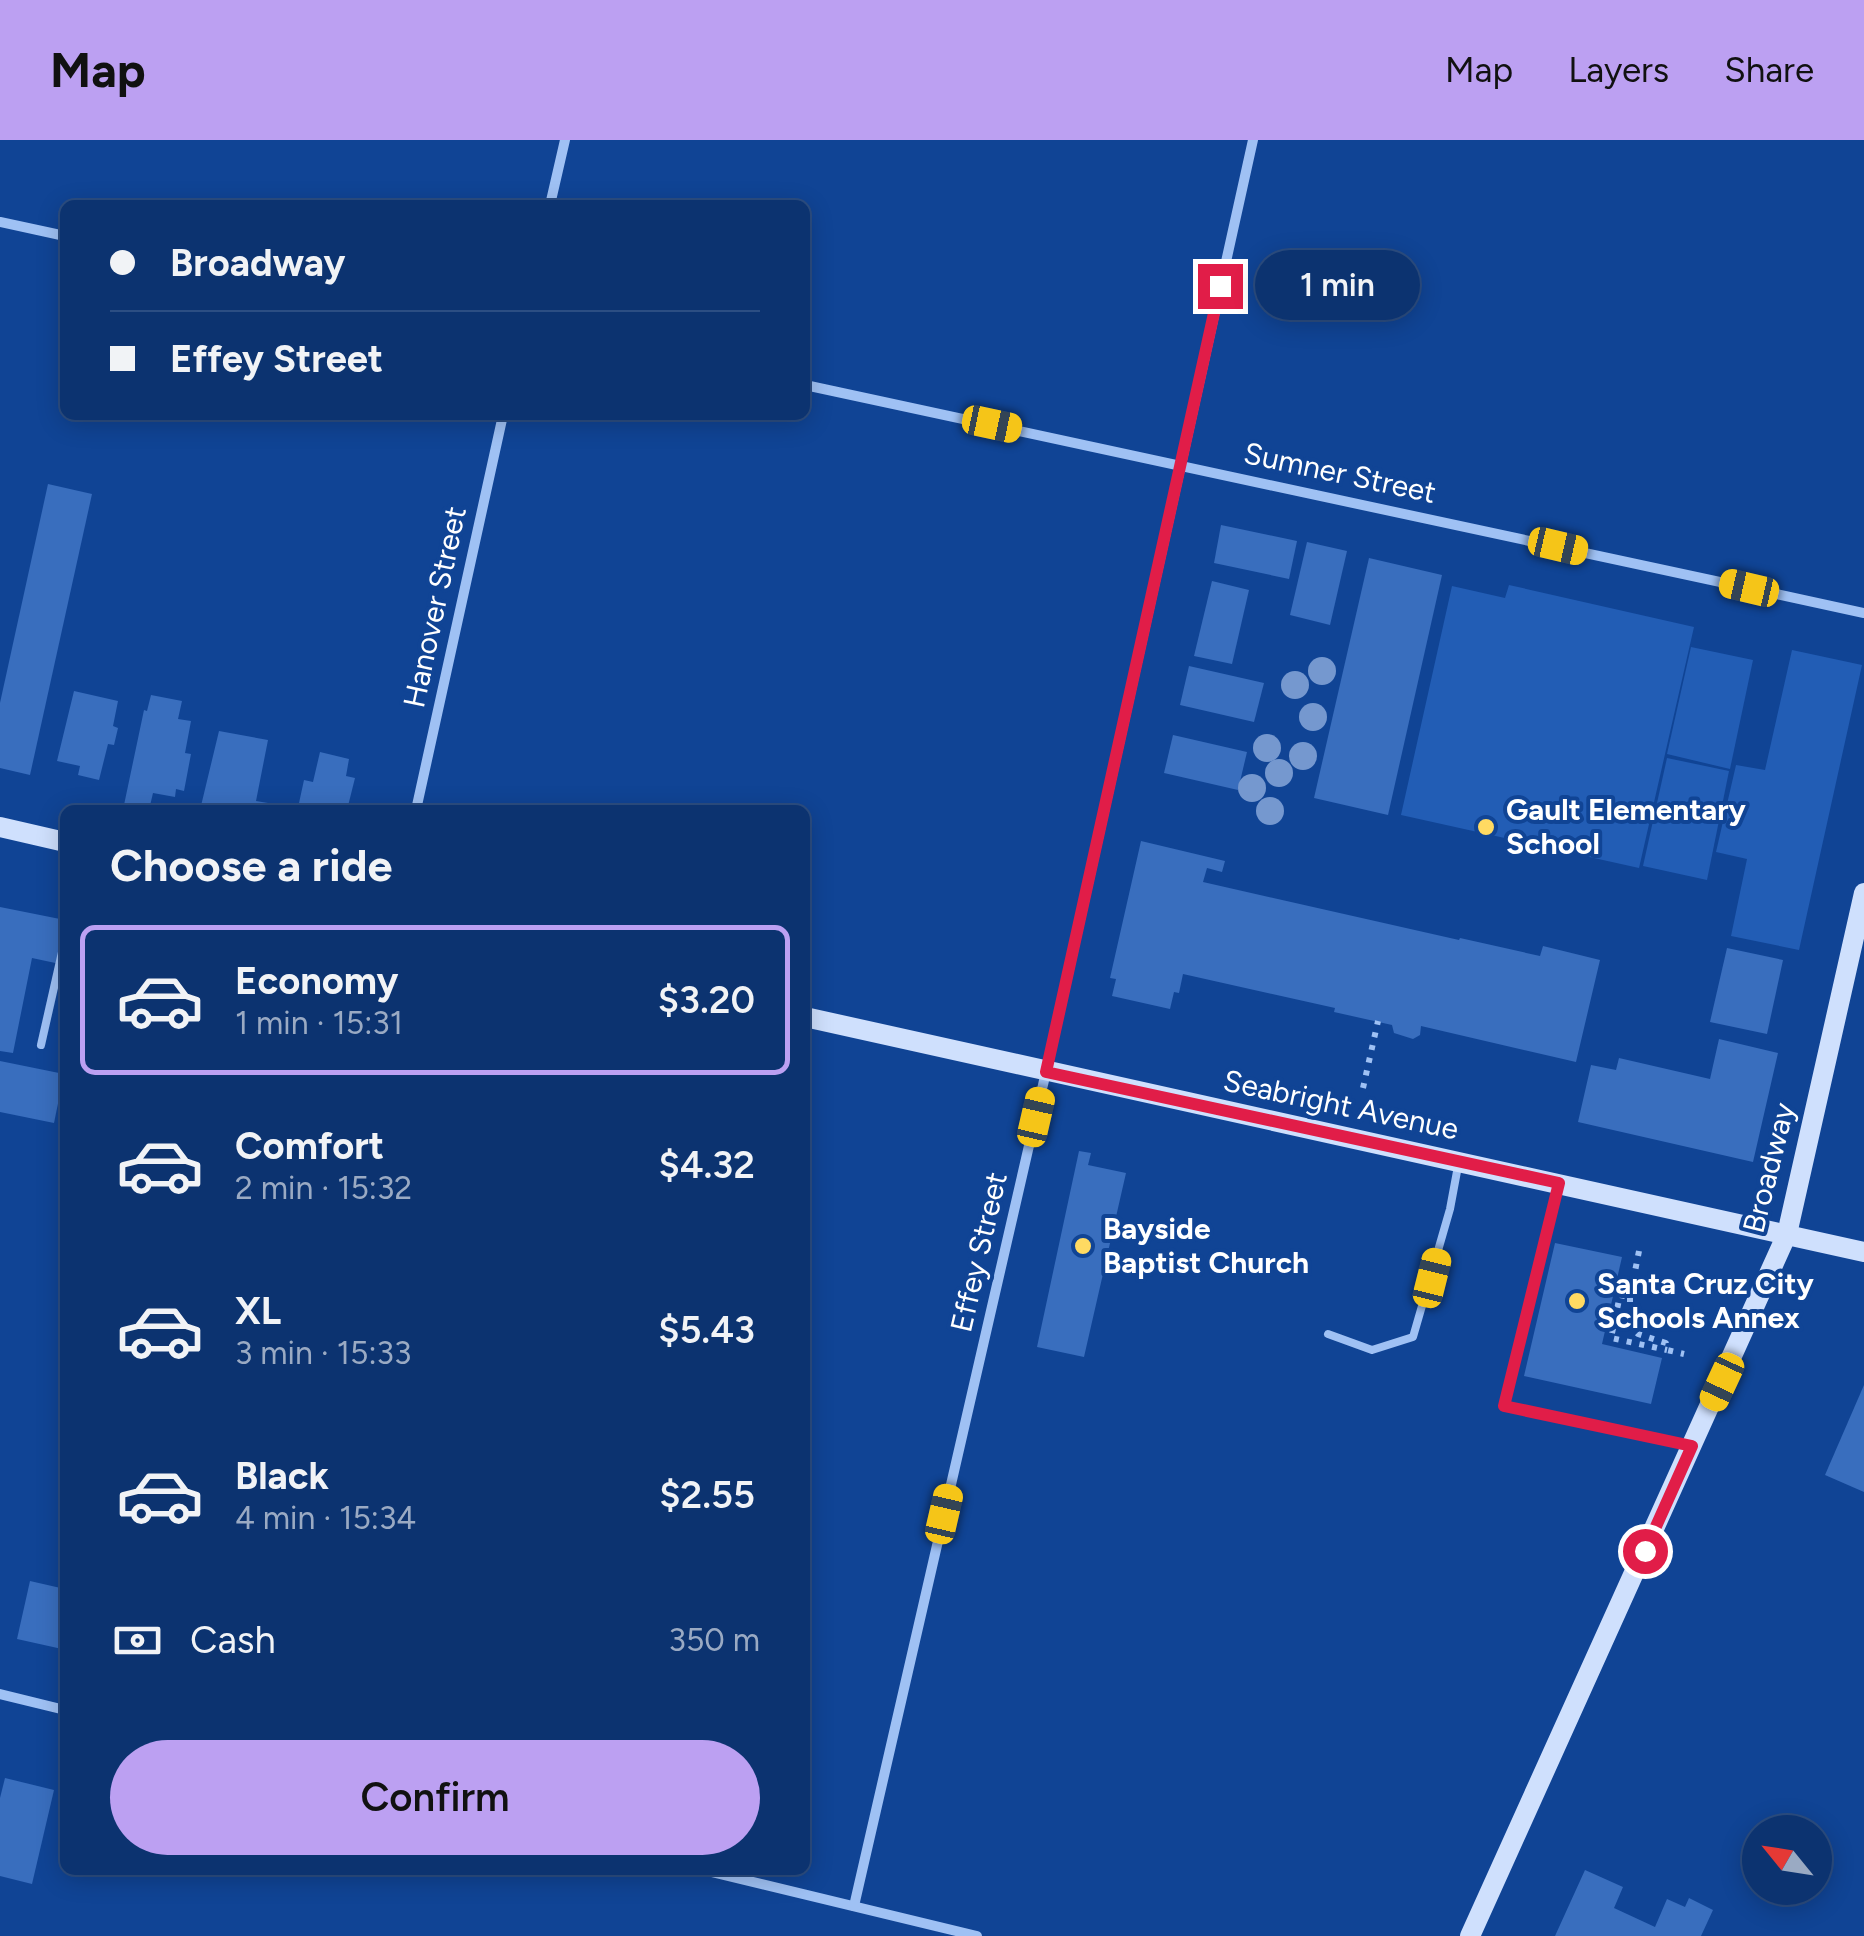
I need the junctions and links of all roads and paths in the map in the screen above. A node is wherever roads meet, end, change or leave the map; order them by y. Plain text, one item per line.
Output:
1 (565, 140) edge
2 (1252, 140) edge
3 (551, 200) edge
4 (0, 222) edge
5 (60, 235) edge
6 (810, 385) edge
7 (502, 420) edge
8 (1180, 464) junction
9 (1864, 613) edge
10 (417, 805) edge
11 (0, 826) edge
12 (60, 841) edge
13 (1864, 893) edge
14 (60, 962) edge
15 (810, 1019) edge
16 (1378, 1022) dead end
17 (41, 1045) dead end
18 (1046, 1072) junction
19 (1363, 1088) dead end
20 (1458, 1161) junction
21 (1559, 1183) junction
22 (1788, 1234) junction
23 (1639, 1252) dead end
24 (1864, 1252) edge
25 (1630, 1297) junction
26 (1328, 1334) dead end
27 (1667, 1350) junction
28 (1684, 1354) dead end
29 (1692, 1446) junction
30 (0, 1694) edge
31 (60, 1709) edge
32 (724, 1875) edge
33 (854, 1906) junction
34 (977, 1936) edge
35 (1470, 1936) edge

1 - 3 street
2 - 8 street, Effey Street
4 - 5 street
6 - 8 street, Sumner Street
7 - 10 street, Hanover Street
8 - 9 street, Sumner Street
8 - 18 street, Effey Street
11 - 12 main road
13 - 22 main road, Broadway
14 - 17 lane
15 - 18 main road, Seabright Avenue
16 - 19 path
18 - 20 main road, Seabright Avenue
18 - 33 street, Effey Street
20 - 21 main road, Seabright Avenue
20 - 26 lane
21 - 22 main road, Seabright Avenue
21 - 29 lane
22 - 24 main road, Seabright Avenue
22 - 29 main road, Broadway
23 - 25 path
25 - 27 path
25 - 27 path
27 - 28 path
29 - 35 main road, Broadway
30 - 31 street
32 - 33 street
33 - 34 street

